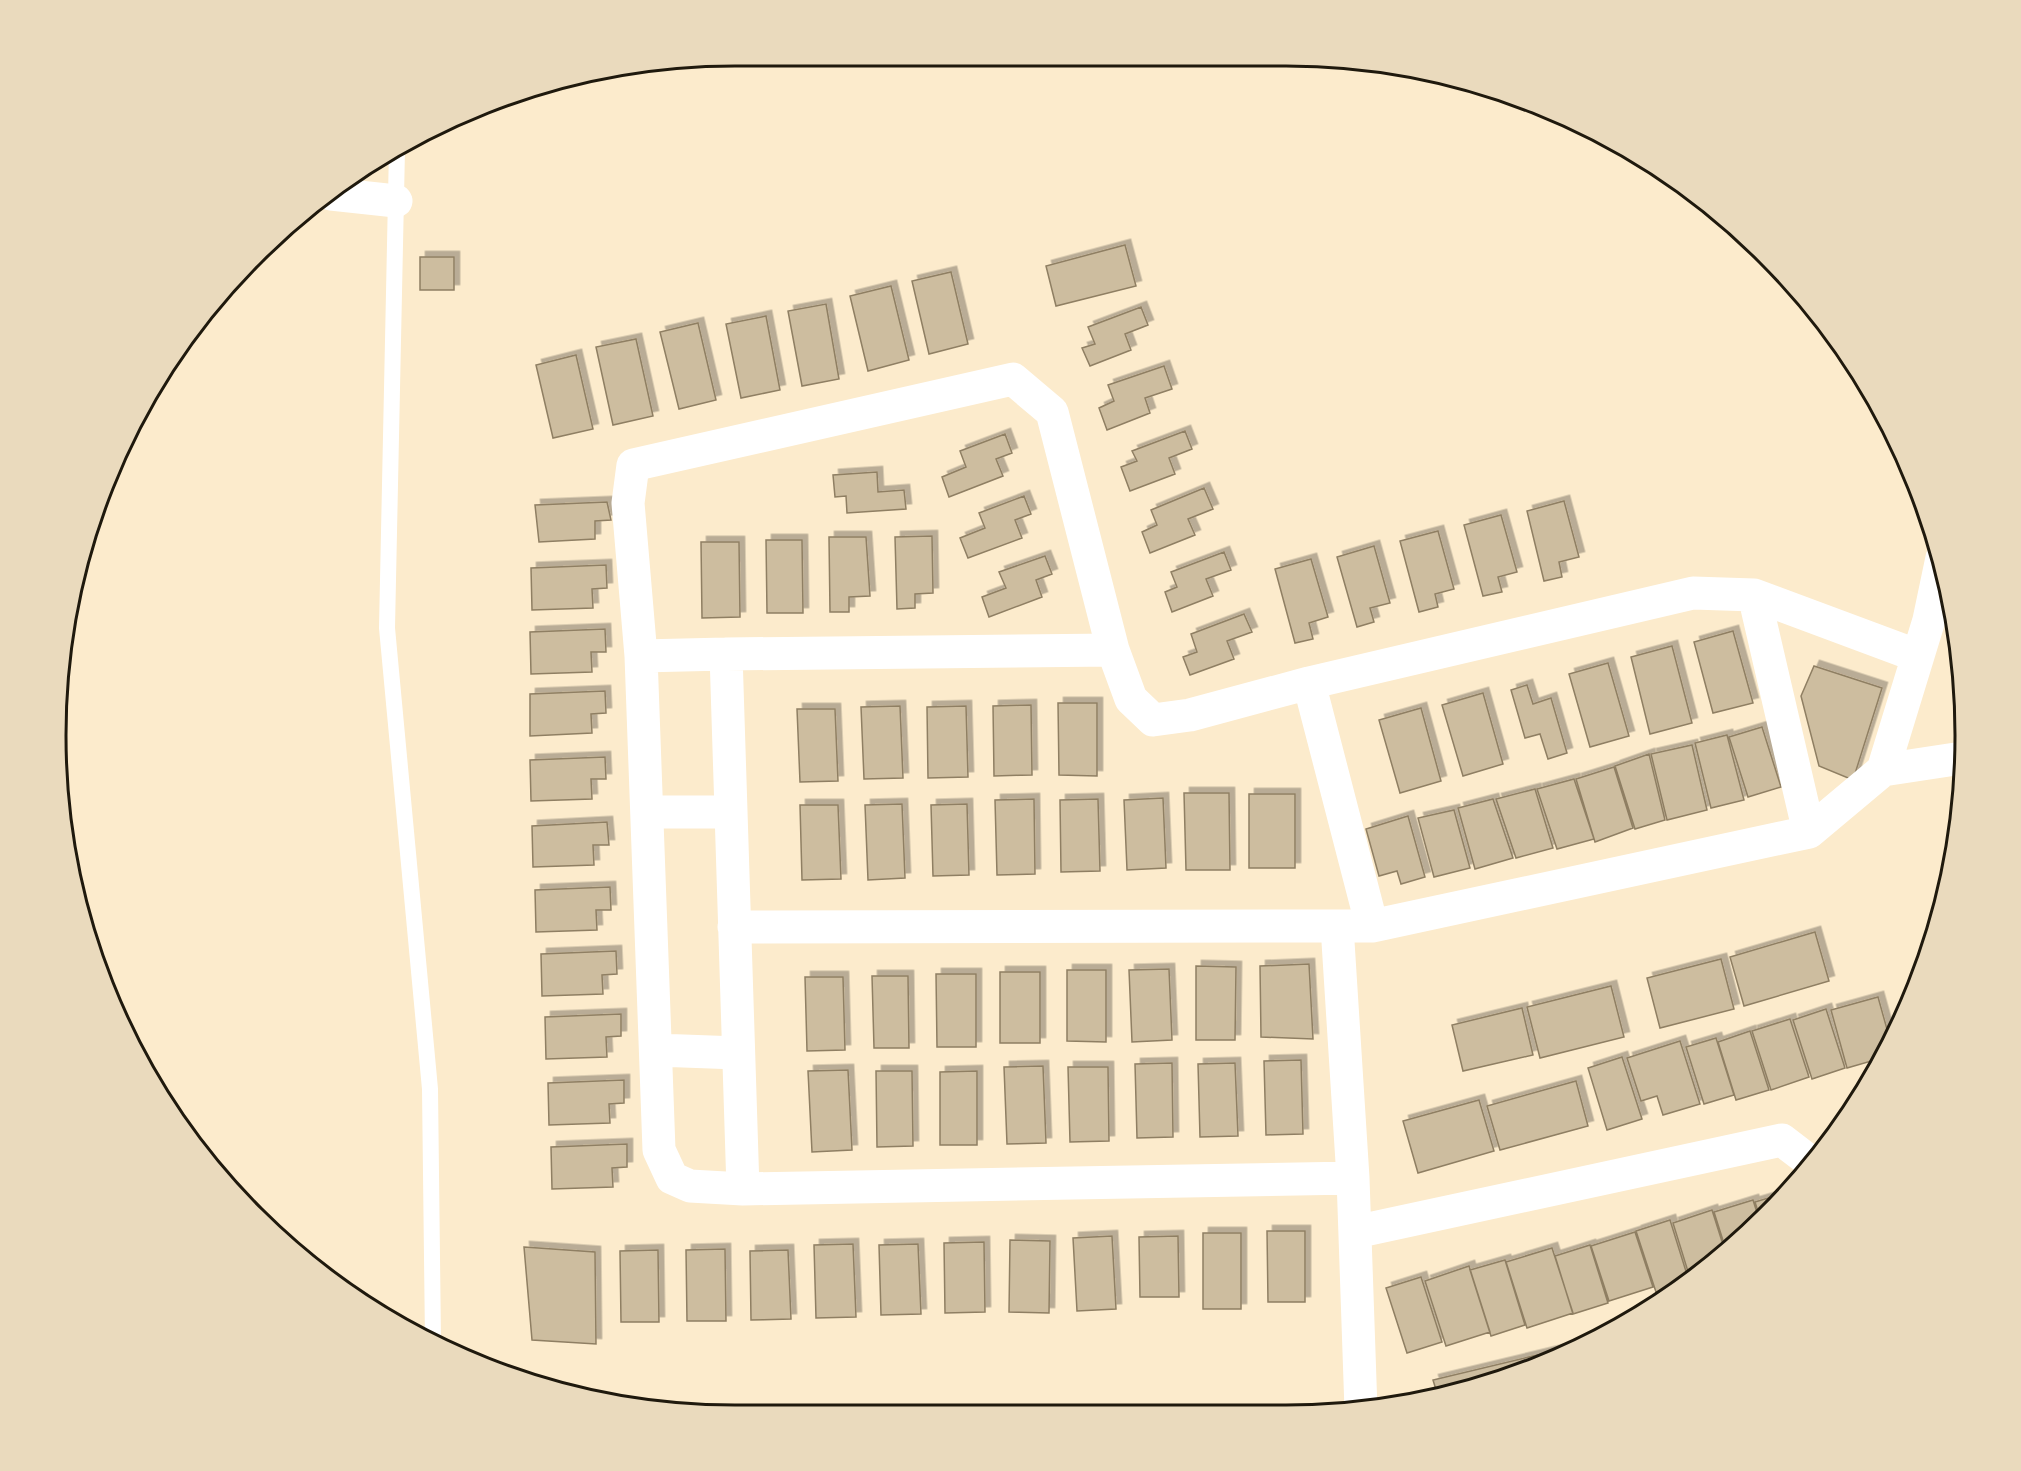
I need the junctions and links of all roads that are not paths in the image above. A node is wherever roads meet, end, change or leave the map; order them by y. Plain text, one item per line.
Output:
1 (397, 159) edge
2 (341, 195) edge
3 (396, 201) junction
4 (1937, 582) edge
5 (1754, 595) junction
6 (1113, 650) junction
7 (726, 654) junction
8 (641, 656) junction
9 (1918, 656) junction
10 (1309, 683) junction
11 (1954, 759) edge
12 (1883, 770) junction
13 (647, 812) junction
14 (731, 812) junction
15 (1809, 832) junction
16 (1337, 926) junction
17 (1372, 926) junction
18 (734, 927) junction
19 (656, 1050) junction
20 (738, 1053) junction
21 (1805, 1158) edge
22 (1353, 1178) junction
23 (742, 1189) junction
24 (1355, 1232) junction
25 (432, 1332) edge
26 (1361, 1400) edge

1 - 3 lane
2 - 3 street
3 - 25 lane
4 - 9 street
5 - 9 street
5 - 10 street
5 - 15 street
6 - 7 street
6 - 8 street
6 - 10 street
7 - 8 street
7 - 14 street
8 - 13 street
9 - 12 street
10 - 17 street
11 - 12 street
12 - 15 street
13 - 14 street
13 - 19 street
14 - 18 street
15 - 17 street
16 - 17 street
16 - 18 street
16 - 22 street
18 - 20 street
19 - 20 street
19 - 23 street
20 - 23 street
21 - 24 street
22 - 23 street
22 - 24 street
24 - 26 street

